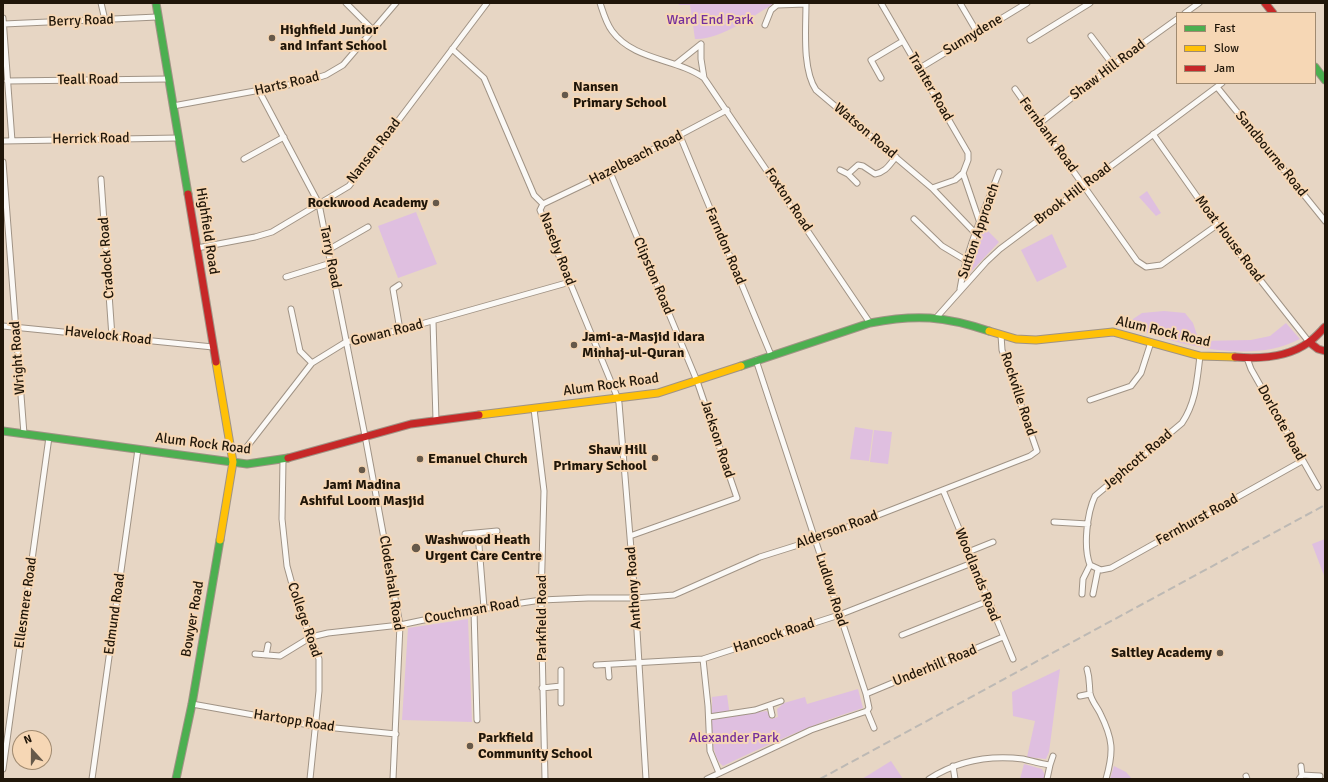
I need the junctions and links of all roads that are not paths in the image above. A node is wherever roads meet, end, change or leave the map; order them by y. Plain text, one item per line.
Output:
1 (101, 3) edge
2 (156, 3) edge
3 (346, 3) edge
4 (396, 3) edge
5 (487, 3) edge
6 (600, 3) edge
7 (806, 3) edge
8 (882, 3) edge
9 (1027, 3) edge
10 (1090, 3) edge
11 (1199, 3) edge
12 (1265, 3) edge
13 (962, 4) edge
14 (1187, 12) edge
15 (1272, 12) edge
16 (157, 17) junction
17 (3, 18) edge
18 (105, 20) junction
19 (1176, 20) edge
20 (4, 24) junction
21 (765, 25) dead end
22 (374, 31) junction
23 (977, 32) junction
24 (1091, 36) dead end
25 (1030, 40) dead end
26 (902, 41) junction
27 (452, 49) junction
28 (676, 64) junction
29 (1113, 65) junction
30 (920, 68) junction
31 (1316, 69) edge
32 (704, 78) junction
33 (881, 78) dead end
34 (168, 79) junction
35 (1325, 80) edge
36 (8, 81) junction
37 (1221, 84) edge
38 (1217, 87) junction
39 (1015, 88) dead end
40 (259, 91) junction
41 (173, 106) junction
42 (727, 110) junction
43 (1040, 122) junction
44 (1153, 134) junction
45 (680, 136) junction
46 (284, 137) junction
47 (178, 138) junction
48 (3, 141) edge
49 (12, 141) junction
50 (896, 157) junction
51 (244, 159) dead end
52 (3, 162) edge
53 (840, 170) dead end
54 (610, 172) junction
55 (999, 172) dead end
56 (963, 173) junction
57 (848, 174) junction
58 (101, 179) dead end
59 (857, 183) dead end
60 (1084, 185) junction
61 (932, 188) junction
62 (319, 204) junction
63 (543, 204) junction
64 (914, 219) dead end
65 (1325, 221) edge
66 (980, 223) junction
67 (6, 224) edge
68 (1217, 225) junction
69 (368, 227) dead end
70 (976, 234) junction
71 (197, 248) junction
72 (328, 250) junction
73 (967, 261) junction
74 (331, 263) junction
75 (286, 277) dead end
76 (570, 282) junction
77 (399, 284) dead end
78 (960, 290) junction
79 (291, 309) dead end
80 (936, 318) junction
81 (433, 321) junction
82 (870, 323) junction
83 (3, 326) edge
84 (16, 327) junction
85 (1325, 327) edge
86 (400, 330) junction
87 (1002, 335) junction
88 (112, 337) junction
89 (346, 342) junction
90 (1151, 342) junction
91 (1309, 342) junction
92 (213, 347) junction
93 (1325, 351) edge
94 (771, 355) junction
95 (1200, 356) junction
96 (1248, 358) junction
97 (756, 360) junction
98 (312, 364) junction
99 (698, 381) junction
100 (617, 398) junction
101 (1090, 400) dead end
102 (534, 409) junction
103 (436, 420) junction
104 (3, 431) edge
105 (24, 434) junction
106 (365, 436) junction
107 (49, 437) junction
108 (246, 448) dead end
109 (138, 449) junction
110 (1037, 452) joint
111 (283, 460) junction
112 (1302, 461) junction
113 (233, 462) junction
114 (1318, 487) dead end
115 (943, 490) junction
116 (1054, 522) dead end
117 (1088, 524) junction
118 (497, 531) dead end
119 (478, 533) junction
120 (466, 534) dead end
121 (630, 536) junction
122 (814, 540) junction
123 (993, 542) dead end
124 (968, 552) junction
125 (972, 563) junction
126 (1090, 565) junction
127 (1098, 569) junction
128 (1082, 594) dead end
129 (1093, 594) dead end
130 (635, 598) junction
131 (541, 600) junction
132 (988, 601) junction
133 (484, 608) junction
134 (474, 610) junction
135 (839, 615) junction
136 (400, 625) junction
137 (902, 635) dead end
138 (311, 637) junction
139 (1003, 637) junction
140 (268, 645) dead end
141 (255, 654) dead end
142 (266, 655) junction
143 (703, 659) junction
144 (1013, 659) dead end
145 (639, 663) junction
146 (608, 665) junction
147 (596, 666) dead end
148 (1087, 669) dead end
149 (560, 670) dead end
150 (609, 677) dead end
151 (561, 686) junction
152 (542, 688) junction
153 (866, 694) junction
154 (1090, 694) junction
155 (1080, 696) dead end
156 (781, 702) dead end
157 (562, 703) dead end
158 (192, 704) junction
159 (770, 706) junction
160 (867, 711) junction
161 (772, 715) dead end
162 (708, 716) junction
163 (477, 720) dead end
164 (315, 726) junction
165 (874, 728) dead end
166 (396, 734) junction
167 (1053, 756) dead end
168 (1050, 765) junction
169 (952, 766) junction
170 (1301, 766) dead end
171 (3, 769) edge
172 (719, 773) junction
173 (1320, 776) dead end
174 (1300, 777) edge
175 (92, 779) edge
176 (176, 779) edge
177 (310, 779) edge
178 (393, 779) edge
179 (545, 779) edge
180 (646, 779) edge
181 (707, 779) edge
182 (929, 779) edge
183 (954, 779) edge
184 (1047, 779) edge
185 (1106, 779) edge

1 - 18 street
2 - 16 street, Highfield Road
3 - 22 street
4 - 22 street, Harts Road
5 - 27 street, Nansen Road
6 - 28 street
7 - 21 street
7 - 50 street, Watson Road
8 - 26 street, Tranter Road
9 - 23 street, Sunnydene
10 - 25 street
11 - 14 street
12 - 15 street
13 - 23 street
16 - 18 street, Berry Road
16 - 34 street, Highfield Road
17 - 20 street
18 - 20 street, Berry Road
19 - 29 street, Shaw Hill Road
20 - 36 street
22 - 40 street, Harts Road
23 - 30 street, Sunnydene
24 - 29 street
26 - 30 street, Tranter Road
26 - 33 street
27 - 62 street, Nansen Road
27 - 63 street, Naseby Road
28 - 32 street
28 - 32 street
29 - 43 street, Shaw Hill Road
30 - 56 street, Tranter Road
31 - 35 street
32 - 42 street, Foxton Road
34 - 36 street, Teall Road
34 - 41 street, Highfield Road
36 - 49 street
37 - 38 street, Brook Hill Road
38 - 44 street, Brook Hill Road
38 - 65 street, Sandbourne Road
39 - 43 street, Fernbank Road
40 - 41 street, Harts Road
40 - 46 street, Tarry Road
41 - 47 street, Highfield Road
42 - 45 street, Hazelbeach Road
42 - 82 street, Foxton Road
43 - 60 street, Fernbank Road
44 - 60 street, Brook Hill Road
44 - 68 street, Moat House Road
45 - 54 street, Hazelbeach Road
45 - 94 street, Farndon Road
46 - 51 street
46 - 62 street, Tarry Road
47 - 49 street, Herrick Road
47 - 71 street, Highfield Road
48 - 49 street, Herrick Road
50 - 57 street
50 - 61 street, Watson Road
52 - 67 street, Wright Road
53 - 57 street
54 - 63 street, Hazelbeach Road
54 - 99 street, Clipston Road
55 - 66 street, Sutton Approach
56 - 61 street
56 - 66 street
57 - 59 street
58 - 88 street, Cradock Road
60 - 68 street, Fernbank Road
60 - 78 street, Brook Hill Road
61 - 70 street, Watson Road
62 - 71 street, Nansen Road
62 - 72 street, Tarry Road
63 - 76 street, Naseby Road
64 - 73 street
66 - 70 street, Sutton Approach
67 - 84 street, Wright Road
68 - 91 street, Moat House Road
69 - 72 street
70 - 73 street, Sutton Approach
71 - 92 street, Highfield Road
72 - 74 street, Tarry Road
73 - 78 street, Sutton Approach
74 - 75 street
74 - 89 street, Tarry Road
76 - 81 street, Gowan Road
76 - 100 street, Naseby Road
77 - 86 street
78 - 80 street, Brook Hill Road
79 - 98 street
80 - 82 street, Alum Rock Road
80 - 87 street, Alum Rock Road
81 - 86 street, Gowan Road
81 - 103 street
82 - 94 street, Alum Rock Road
83 - 84 street, Havelock Road
84 - 88 street, Havelock Road
84 - 105 street, Wright Road
85 - 91 street, Alum Rock Road
86 - 89 street, Gowan Road
87 - 90 street, Alum Rock Road
87 - 110 street, Rockville Road
88 - 92 street, Havelock Road
89 - 98 street, Gowan Road
89 - 106 street, Tarry Road
90 - 95 street, Alum Rock Road
90 - 101 street
91 - 93 street
91 - 96 street, Alum Rock Road
92 - 113 street, Highfield Road
94 - 97 street, Alum Rock Road
95 - 96 street, Alum Rock Road
95 - 117 street, Jephcott Road
96 - 112 street, Dorlcote Road
97 - 99 street, Alum Rock Road
97 - 122 street, Ludlow Road
98 - 108 street, Gowan Road
99 - 100 street, Alum Rock Road
99 - 121 street, Jackson Road
100 - 102 street, Alum Rock Road
100 - 121 street, Anthony Road
102 - 103 street, Alum Rock Road
102 - 131 street, Parkfield Road
103 - 106 street, Alum Rock Road
104 - 105 street, Alum Rock Road
105 - 107 street, Alum Rock Road
106 - 111 street, Alum Rock Road
106 - 136 street, Clodeshall Road
107 - 109 street, Alum Rock Road
107 - 171 street, Ellesmere Road
109 - 113 street, Alum Rock Road
109 - 175 street, Edmund Road
110 - 115 street, Alderson Road
111 - 113 street, Alum Rock Road
111 - 138 street, College Road
112 - 114 street, Dorlcote Road
112 - 127 street, Fernhurst Road
113 - 158 street, Bowyer Road
115 - 122 street, Alderson Road
115 - 124 street, Woodlands Road
116 - 117 street
117 - 126 street, Jephcott Road
118 - 119 street
119 - 120 street
119 - 133 street
121 - 130 street, Anthony Road
122 - 130 street, Alderson Road
122 - 135 street, Ludlow Road
123 - 124 street
124 - 125 street, Woodlands Road
125 - 132 street, Woodlands Road
125 - 135 street, Hancock Road
126 - 127 street
126 - 128 street
127 - 129 street
130 - 131 street, Couchman Road
130 - 145 street, Anthony Road
131 - 133 street, Couchman Road
131 - 152 street, Parkfield Road
132 - 137 street
132 - 139 street, Woodlands Road
133 - 134 street, Couchman Road
134 - 136 street, Couchman Road
134 - 163 street
135 - 143 street, Hancock Road
135 - 153 street, Ludlow Road
136 - 138 street, Couchman Road
136 - 166 street, Clodeshall Road
138 - 142 street, Couchman Road
138 - 164 street, College Road
139 - 144 street, Woodlands Road
139 - 153 street, Underhill Road
140 - 142 street
141 - 142 street, Couchman Road
143 - 145 street, Hancock Road
143 - 162 street
145 - 146 street, Hancock Road
145 - 180 street, Anthony Road
146 - 147 street, Hancock Road
146 - 150 street
148 - 154 street
149 - 151 street
151 - 152 street
151 - 157 street
152 - 179 street, Parkfield Road
153 - 160 street, Ludlow Road
154 - 155 street
154 - 185 street
156 - 159 street
158 - 164 street, Hartopp Road
158 - 176 street, Bowyer Road
159 - 161 street
159 - 162 street
160 - 165 street, Ludlow Road
160 - 172 street
162 - 172 street
164 - 166 street, Hartopp Road
164 - 177 street, College Road
166 - 178 street, Clodeshall Road
167 - 168 street
168 - 169 street
168 - 184 street
169 - 182 street
169 - 183 street
170 - 174 street
172 - 181 street
173 - 174 street

